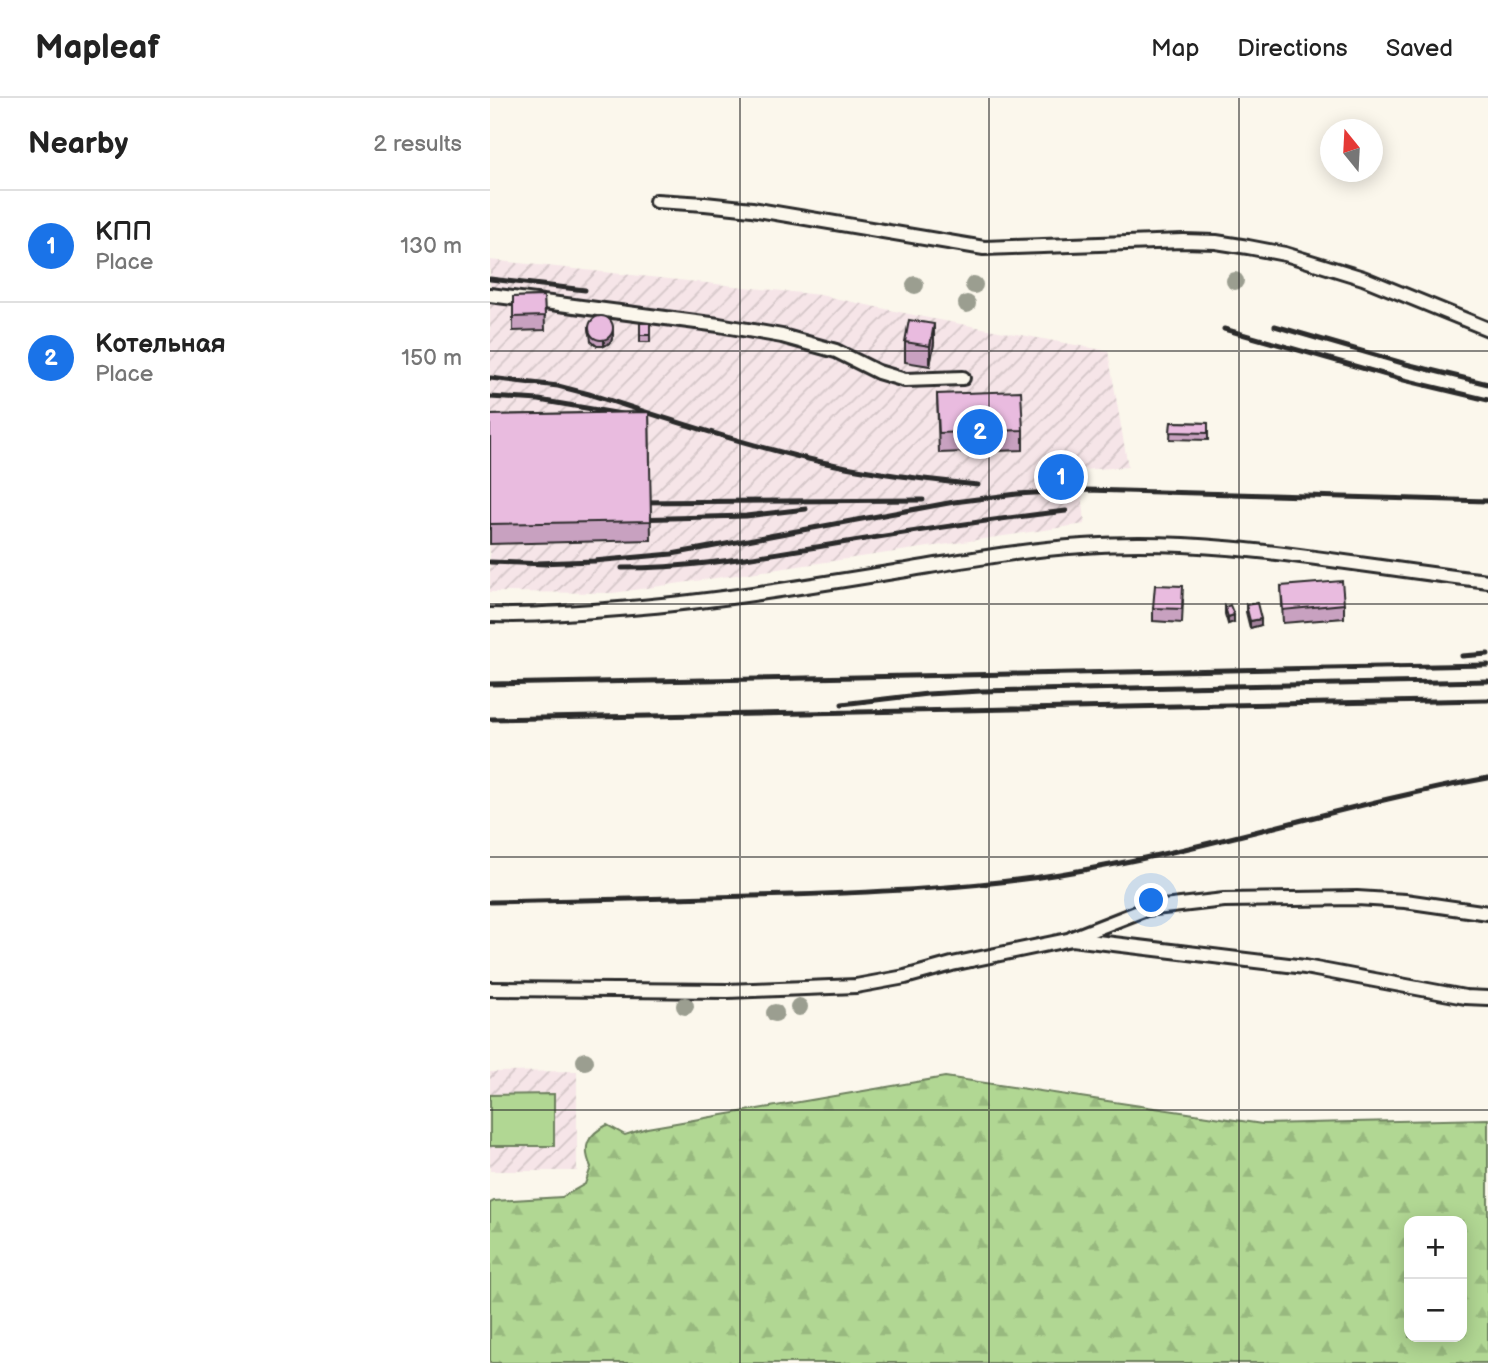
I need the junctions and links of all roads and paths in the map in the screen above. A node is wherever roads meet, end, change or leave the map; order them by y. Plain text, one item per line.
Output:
1 (656, 201) dead end
2 (490, 295) edge
3 (1488, 329) edge
4 (963, 378) dead end
5 (1488, 581) edge
6 (490, 615) edge
7 (1488, 914) edge
8 (1072, 939) junction
9 (490, 989) edge
10 (1488, 998) edge

1 - 3 lane
2 - 4 lane
5 - 6 lane
7 - 8 lane
8 - 9 lane
8 - 10 lane

